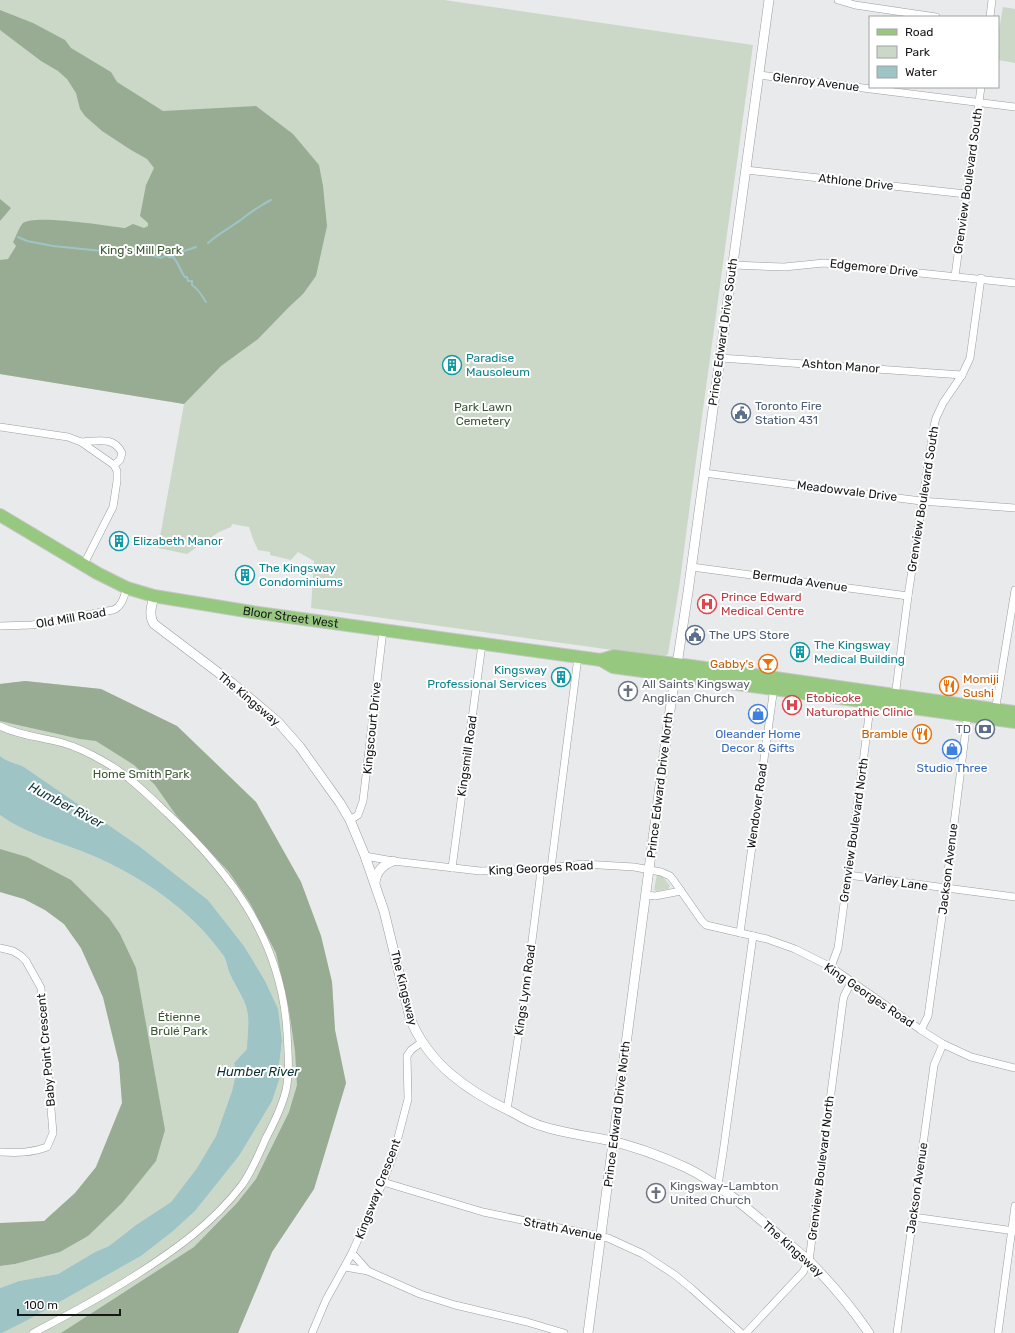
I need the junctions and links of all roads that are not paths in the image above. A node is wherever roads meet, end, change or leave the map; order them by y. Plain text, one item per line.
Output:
1 (769, 0) edge
2 (838, 0) edge
3 (992, 0) edge
4 (929, 16) edge
5 (990, 16) edge
6 (759, 75) junction
7 (981, 88) edge
8 (979, 102) junction
9 (1015, 107) edge
10 (746, 170) junction
11 (966, 194) junction
12 (733, 265) junction
13 (955, 276) junction
14 (981, 278) junction
15 (1015, 283) edge
16 (720, 358) junction
17 (962, 375) junction
18 (0, 427) edge
19 (81, 442) junction
20 (114, 465) junction
21 (704, 473) junction
22 (921, 500) junction
23 (1015, 508) edge
24 (0, 515) edge
25 (83, 566) junction
26 (692, 567) junction
27 (128, 588) junction
28 (1015, 590) edge
29 (154, 596) junction
30 (908, 596) junction
31 (0, 626) edge
32 (383, 630) junction
33 (482, 644) junction
34 (578, 657) junction
35 (675, 670) junction
36 (774, 684) junction
37 (871, 697) junction
38 (894, 700) junction
39 (968, 710) junction
40 (1015, 712) edge
41 (994, 714) junction
42 (1015, 722) edge
43 (0, 726) edge
44 (350, 820) junction
45 (365, 856) junction
46 (393, 861) junction
47 (452, 868) junction
48 (551, 868) junction
49 (540, 869) junction
50 (649, 869) junction
51 (848, 875) junction
52 (374, 883) junction
53 (946, 888) junction
54 (681, 891) junction
55 (646, 895) junction
56 (1015, 897) edge
57 (740, 933) junction
58 (753, 936) junction
59 (0, 948) edge
60 (831, 967) junction
61 (852, 981) junction
62 (921, 1030) junction
63 (422, 1042) junction
64 (943, 1044) junction
65 (1015, 1068) edge
66 (507, 1110) junction
67 (613, 1142) junction
68 (0, 1152) edge
69 (383, 1182) junction
70 (718, 1185) junction
71 (1015, 1206) edge
72 (913, 1217) junction
73 (1013, 1231) edge
74 (602, 1236) junction
75 (352, 1253) junction
76 (809, 1261) junction
77 (345, 1267) junction
78 (368, 1271) junction
79 (33, 1333) edge
80 (312, 1333) edge
81 (564, 1333) edge
82 (588, 1333) edge
83 (741, 1333) edge
84 (746, 1333) edge
85 (869, 1333) edge
86 (897, 1333) edge
87 (998, 1333) edge

1 - 6 street, Prince Edward Drive South
2 - 4 street
3 - 5 street
6 - 8 street, Glenroy Avenue
6 - 10 street, Prince Edward Drive South
7 - 8 street, Grenview Boulevard South
8 - 9 street, Glenroy Avenue
8 - 11 street, Grenview Boulevard South
10 - 11 street, Athlone Drive
10 - 12 street, Prince Edward Drive South
11 - 13 street, Grenview Boulevard South
12 - 13 street, Edgemore Drive
12 - 16 street, Prince Edward Drive South
13 - 14 street, Edgemore Drive
14 - 15 street, Edgemore Drive
14 - 17 street, Grenview Boulevard South
16 - 17 street, Ashton Manor
16 - 21 street, Prince Edward Drive South
17 - 22 street, Grenview Boulevard South
18 - 19 street
19 - 20 street
19 - 20 street
20 - 25 street
21 - 22 street, Meadowvale Drive
21 - 26 street, Prince Edward Drive South
22 - 23 street, Meadowvale Drive
22 - 30 street, Grenview Boulevard South
24 - 25 main road, Bloor Street West
25 - 27 main road, Bloor Street West
26 - 30 street, Bermuda Avenue
26 - 35 street, Prince Edward Drive South
27 - 29 main road, Bloor Street West
27 - 31 street, Old Mill Road
28 - 41 street
29 - 32 main road, Bloor Street West
29 - 44 street, The Kingsway
30 - 38 street, Grenview Boulevard South
32 - 33 main road, Bloor Street West
32 - 44 street, Kingscourt Drive
33 - 34 main road, Bloor Street West
33 - 47 street, Kingsmill Road
34 - 35 main road, Bloor Street West
34 - 48 street
35 - 36 main road, Bloor Street West
35 - 50 street, Prince Edward Drive North
36 - 37 main road, Bloor Street West
36 - 57 street, Wendover Road
37 - 38 main road, Bloor Street West
37 - 51 street, Grenview Boulevard North
38 - 39 main road, Bloor Street West
39 - 41 main road, Bloor Street West
39 - 53 street, Jackson Avenue
40 - 41 main road, Bloor Street West
41 - 42 main road, Bloor Street West
43 - 79 street
44 - 45 street, The Kingsway
45 - 46 street, King Georges Road
45 - 52 street, The Kingsway
46 - 47 street, King Georges Road
46 - 52 street
47 - 49 street, King Georges Road
48 - 49 street, King Georges Road
48 - 50 street, King Georges Road
49 - 66 street, Kings Lynn Road
50 - 54 street, King Georges Road
50 - 55 street, Prince Edward Drive North
51 - 53 street, Varley Lane
51 - 60 street, Grenview Boulevard North
52 - 63 street, The Kingsway
53 - 56 street, Varley Lane
53 - 62 street, Jackson Avenue
54 - 55 street
54 - 57 street, King Georges Road
55 - 67 street, Prince Edward Drive North
57 - 58 street, King Georges Road
58 - 60 street, King Georges Road
58 - 70 street
59 - 68 street, Baby Point Crescent
60 - 61 street, King Georges Road
61 - 62 street, King Georges Road
61 - 76 street, Grenview Boulevard North
62 - 64 street, King Georges Road
63 - 66 street, The Kingsway
63 - 69 street, Kingsway Crescent
64 - 65 street, King Georges Road
64 - 72 street, Jackson Avenue
66 - 67 street, The Kingsway
67 - 70 street, The Kingsway
67 - 74 street, Prince Edward Drive North
69 - 74 street, Strath Avenue
69 - 75 street, Kingsway Crescent
70 - 76 street, The Kingsway
71 - 73 street
72 - 73 street
72 - 86 street, Jackson Avenue
73 - 87 street
74 - 82 street, Prince Edward Drive North
74 - 83 street, Strath Avenue
75 - 77 street, Kingsway Crescent
75 - 78 street
76 - 84 street, Grenview Boulevard North
76 - 85 street, The Kingsway
77 - 78 street
77 - 80 street, Kingsway Crescent
78 - 81 street

